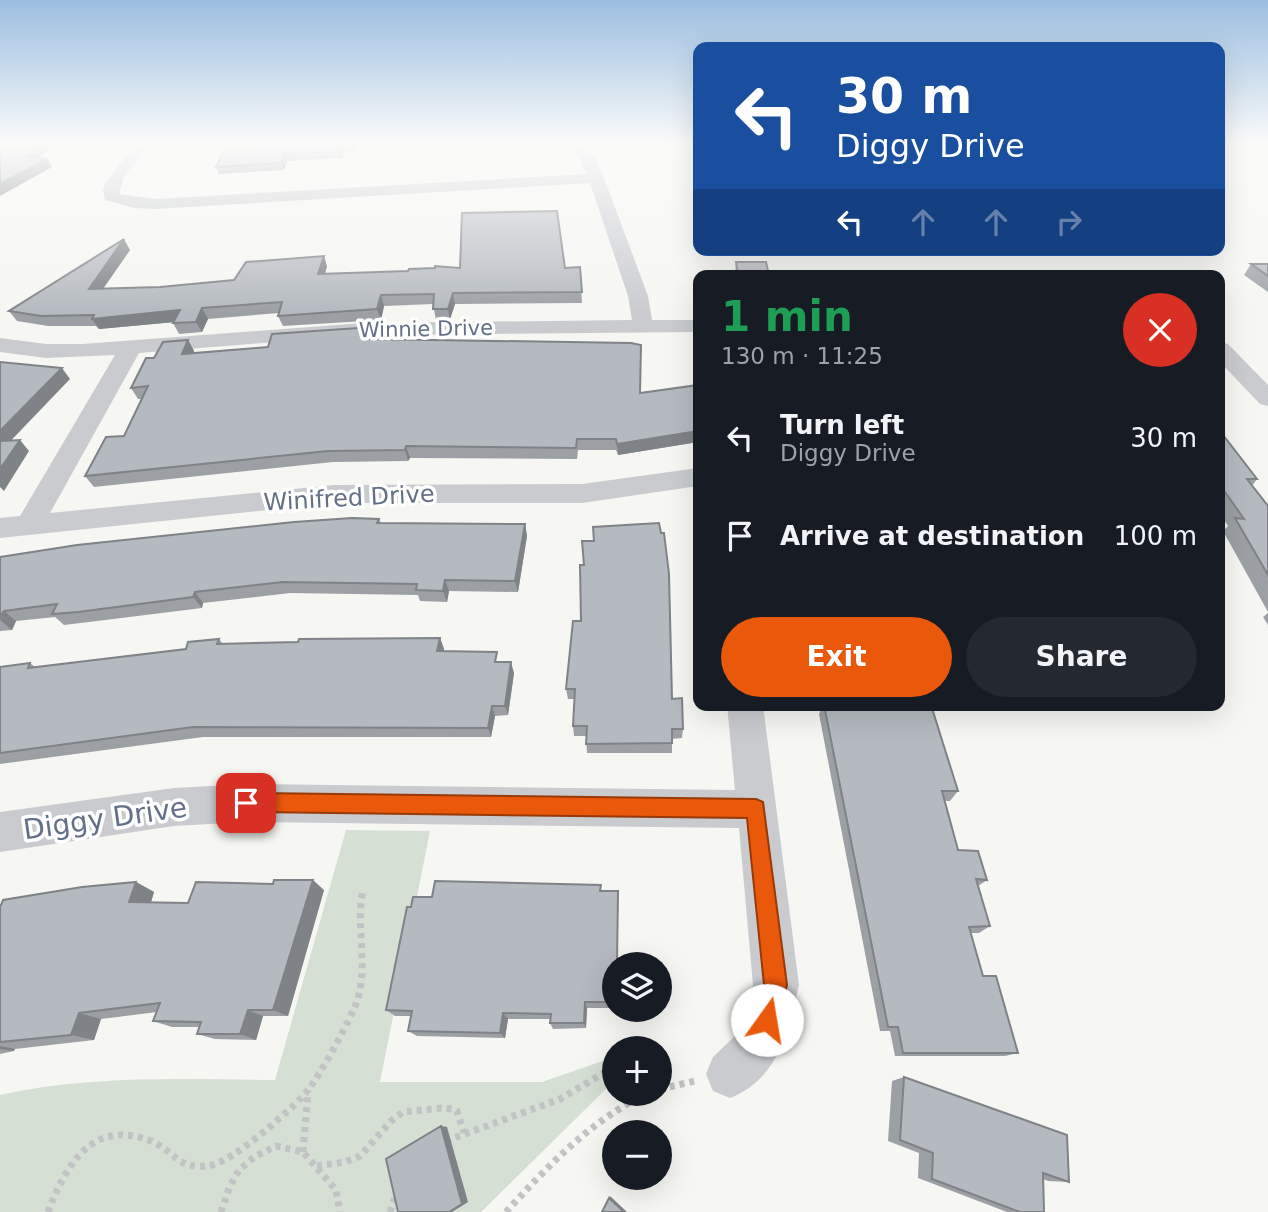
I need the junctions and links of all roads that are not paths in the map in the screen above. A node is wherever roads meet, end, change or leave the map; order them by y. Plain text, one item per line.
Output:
1 (121, 200) edge
2 (230, 200) edge
3 (604, 200) edge
4 (643, 326) junction
5 (693, 326) edge
6 (0, 345) edge
7 (130, 349) junction
8 (1225, 354) edge
9 (1268, 399) edge
10 (693, 478) edge
11 (28, 526) junction
12 (0, 528) edge
13 (746, 711) edge
14 (756, 808) junction
15 (0, 832) edge
16 (730, 1074) dead end

1 - 2 street
3 - 4 street
4 - 5 street, Winnie Drive
4 - 7 street, Winnie Drive
6 - 7 street, Winnie Drive
7 - 11 street
8 - 9 street
10 - 11 street, Winifred Drive
11 - 12 street, Winifred Drive
13 - 14 street
14 - 15 street, Diggy Drive
14 - 16 street

